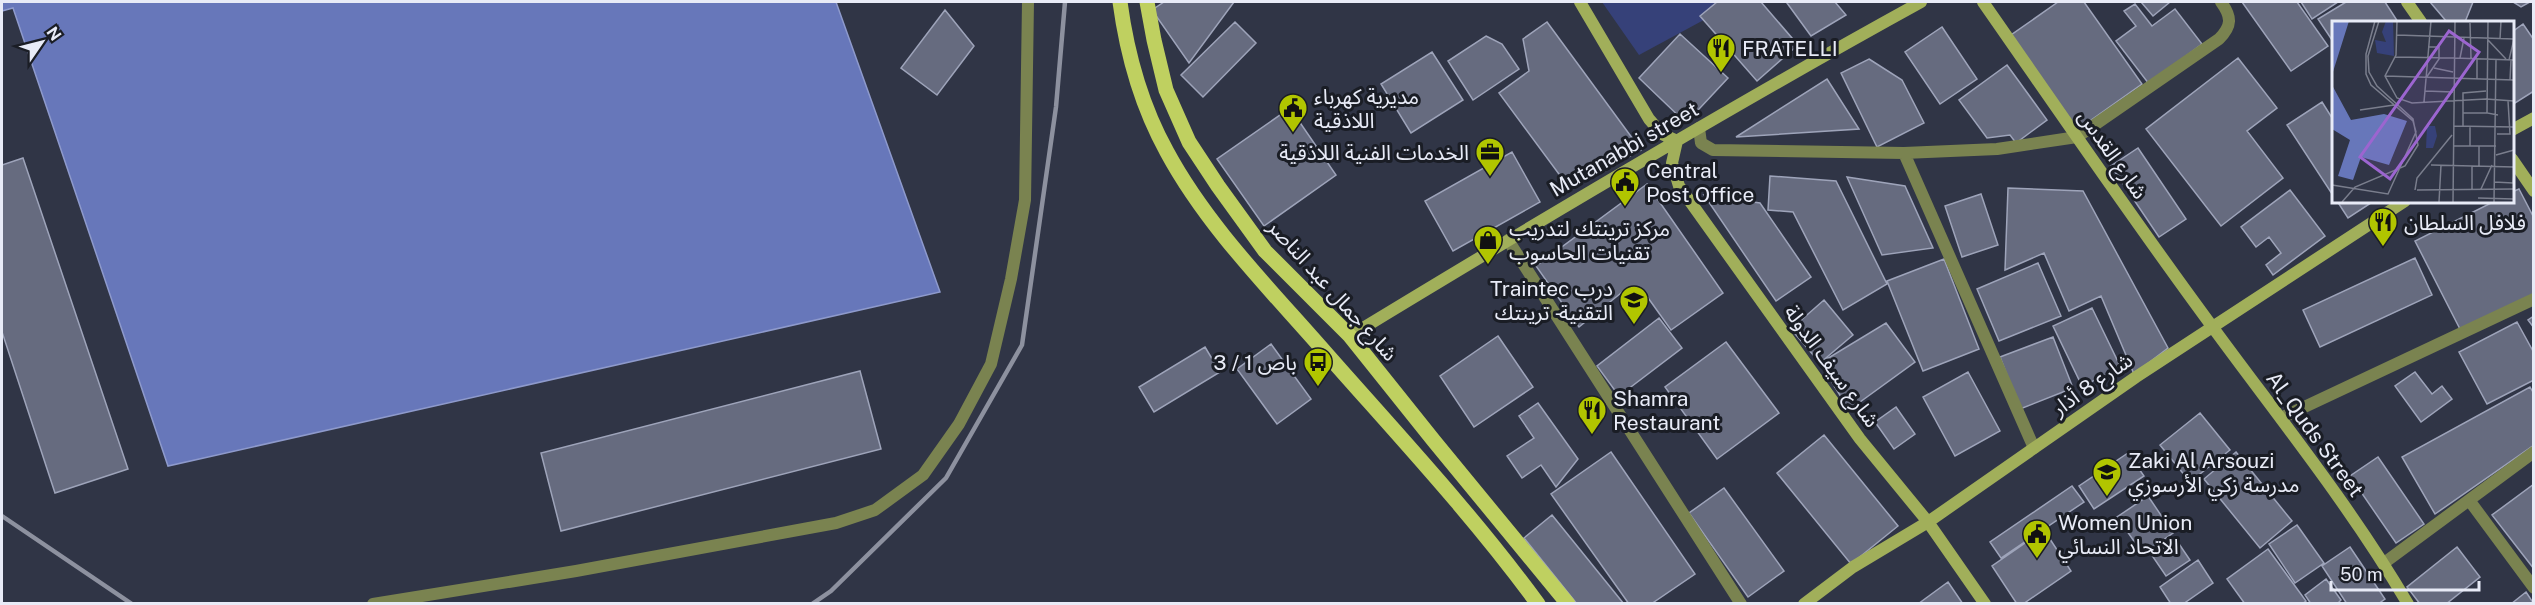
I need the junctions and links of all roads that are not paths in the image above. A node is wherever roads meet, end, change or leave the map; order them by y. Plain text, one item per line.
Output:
1 (1028, 2) edge
2 (1120, 2) edge
3 (1147, 2) edge
4 (1580, 2) edge
5 (1921, 2) edge
6 (1983, 2) edge
7 (2221, 2) edge
8 (2407, 2) edge
9 (2420, 21) edge
10 (2534, 118) edge
11 (1699, 128) junction
12 (2514, 129) edge
13 (2077, 137) junction
14 (1677, 141) junction
15 (1904, 153) junction
16 (2514, 162) edge
17 (2534, 191) edge
18 (2403, 202) edge
19 (1508, 240) junction
20 (2534, 299) edge
21 (2213, 328) junction
22 (1350, 336) junction
23 (2281, 418) junction
24 (2034, 448) junction
25 (2534, 452) edge
26 (2469, 500) junction
27 (1928, 522) junction
28 (2384, 563) junction
29 (2534, 588) edge
30 (373, 603) edge
31 (1538, 603) edge
32 (1568, 603) edge
33 (1740, 603) edge
34 (1804, 603) edge
35 (1985, 603) edge
36 (2408, 603) edge

1 - 30 street
2 - 31 main road
3 - 22 main road, شارع جمال عبد الناصر
4 - 14 street
5 - 11 street, Mutanabbi street
6 - 13 street, شارع القدس
7 - 13 street
8 - 9 street
10 - 12 street
11 - 14 street, Mutanabbi street
11 - 15 street
13 - 15 street
13 - 21 street, شارع القدس
14 - 19 street, Mutanabbi street
14 - 27 street, شارع سيف الدولة
15 - 24 street
16 - 17 street
18 - 21 street, شارع 8 أذار
19 - 22 street, Mutanabbi street
19 - 33 street
20 - 23 street
21 - 23 street, Al_Quds Street
21 - 24 street, شارع 8 أذار
22 - 32 main road, شارع جمال عبد الناصر
23 - 28 street, Al_Quds Street
24 - 27 street, شارع 8 أذار
25 - 26 street
26 - 28 street
26 - 29 street
27 - 34 street, شارع 8 أذار
27 - 35 street, شارع سيف الدولة
28 - 36 street

